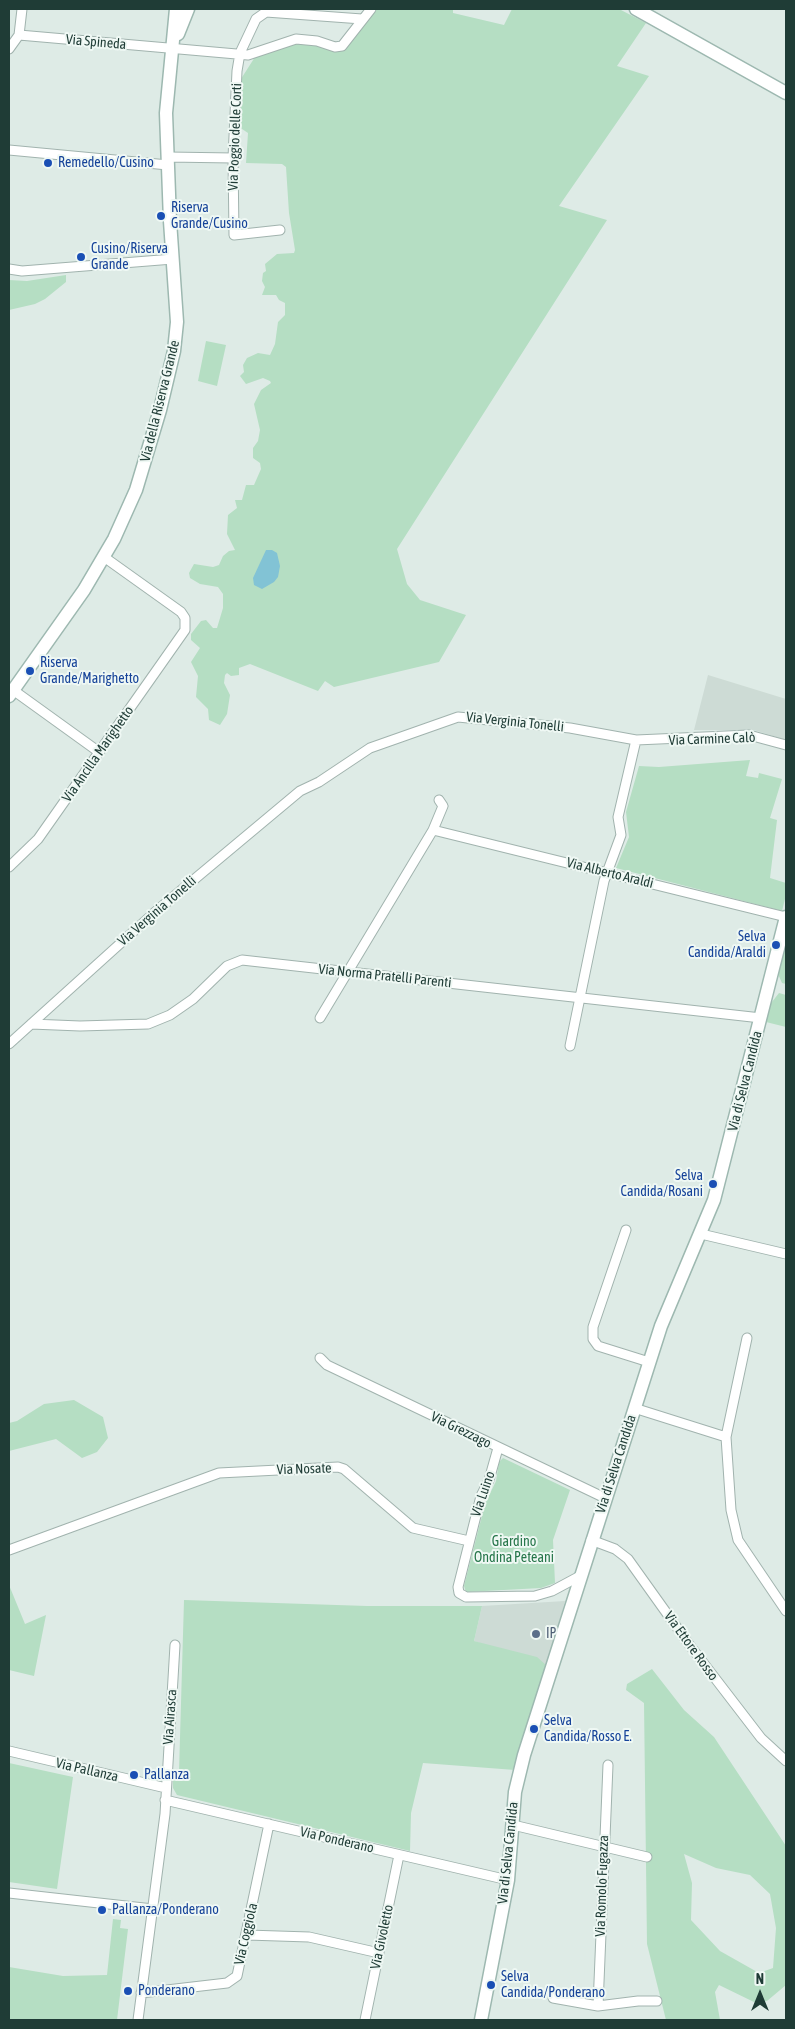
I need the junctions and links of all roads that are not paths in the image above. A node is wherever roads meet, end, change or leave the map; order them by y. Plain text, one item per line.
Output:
1 (22, 9) edge
2 (176, 9) edge
3 (188, 9) edge
4 (371, 9) edge
5 (636, 9) edge
6 (362, 19) junction
7 (19, 35) junction
8 (248, 35) junction
9 (172, 48) junction
10 (9, 49) edge
11 (240, 53) junction
12 (250, 54) junction
13 (786, 93) edge
14 (9, 150) edge
15 (233, 158) junction
16 (168, 161) junction
17 (280, 230) dead end
18 (173, 259) junction
19 (9, 269) edge
20 (104, 557) junction
21 (11, 693) edge
22 (636, 740) junction
23 (786, 745) edge
24 (99, 752) junction
25 (439, 800) dead end
26 (433, 830) junction
27 (9, 867) edge
28 (607, 872) junction
29 (786, 917) edge
30 (348, 972) junction
31 (581, 996) junction
32 (320, 1018) dead end
33 (761, 1018) junction
34 (31, 1024) junction
35 (9, 1044) edge
36 (570, 1046) dead end
37 (626, 1230) dead end
38 (701, 1234) junction
39 (786, 1254) edge
40 (747, 1338) dead end
41 (320, 1358) dead end
42 (649, 1362) junction
43 (634, 1408) junction
44 (726, 1437) junction
45 (498, 1448) junction
46 (605, 1498) junction
47 (469, 1540) junction
48 (591, 1540) junction
49 (9, 1550) edge
50 (580, 1576) junction
51 (786, 1611) edge
52 (174, 1645) dead end
53 (9, 1751) edge
54 (786, 1761) edge
55 (608, 1765) dead end
56 (166, 1788) junction
57 (165, 1800) junction
58 (269, 1824) junction
59 (513, 1825) junction
60 (603, 1847) junction
61 (399, 1854) junction
62 (647, 1857) dead end
63 (508, 1880) junction
64 (9, 1893) edge
65 (152, 1909) junction
66 (247, 1935) junction
67 (379, 1953) junction
68 (141, 1993) junction
69 (553, 1998) dead end
70 (658, 2002) dead end
71 (598, 2006) junction
72 (138, 2020) edge
73 (365, 2020) edge
74 (481, 2020) edge

1 - 7 street
2 - 9 street, Via della Riserva Grande
3 - 9 street
4 - 6 street
5 - 13 street
6 - 8 street, Via Poggio delle Corti
6 - 12 street
7 - 9 street, Via Spineda
7 - 10 street
8 - 11 street, Via Poggio delle Corti
8 - 12 street
9 - 11 street, Via Spineda
9 - 16 street, Via della Riserva Grande
11 - 12 street
11 - 15 street, Via Poggio delle Corti
14 - 16 street
15 - 16 street
15 - 17 street, Via Poggio delle Corti
16 - 18 street, Via della Riserva Grande
18 - 19 street
18 - 20 street, Via della Riserva Grande
20 - 21 street, Via della Riserva Grande
20 - 24 street, Via Ancilla Marighetto
21 - 24 street
22 - 23 street, Via Carmine Calò
22 - 28 street
22 - 34 street, Via Verginia Tonelli
24 - 27 street, Via Ancilla Marighetto
25 - 26 street
26 - 28 street, Via Alberto Araldi
26 - 30 street
28 - 29 street, Via Alberto Araldi
28 - 31 street
29 - 33 street, Via di Selva Candida
30 - 31 street, Via Norma Pratelli Parenti
30 - 32 street
30 - 34 street, Via Norma Pratelli Parenti
31 - 33 street, Via Norma Pratelli Parenti
31 - 36 street
33 - 38 street, Via di Selva Candida
34 - 35 street, Via Verginia Tonelli
37 - 42 street
38 - 39 street
38 - 42 street, Via di Selva Candida
40 - 44 street
41 - 45 street, Via Grezzago
42 - 43 street, Via di Selva Candida
43 - 44 street
43 - 46 street, Via di Selva Candida
44 - 51 street
45 - 46 street, Via Grezzago
45 - 47 street, Via Luino
46 - 48 street, Via di Selva Candida
47 - 49 street, Via Nosate
47 - 50 street
48 - 50 street, Via di Selva Candida
48 - 54 street, Via Ettore Rosso
50 - 59 street, Via di Selva Candida
52 - 56 street, Via Airasca
53 - 56 street, Via Pallanza
55 - 60 street, Via Romolo Fugazza
56 - 57 street
57 - 58 street, Via Ponderano
57 - 65 street
58 - 61 street, Via Ponderano
58 - 66 street, Via Coggiola
59 - 60 street
59 - 63 street, Via di Selva Candida
60 - 62 street
60 - 71 street, Via Romolo Fugazza
61 - 63 street, Via Ponderano
61 - 67 street, Via Givoletto
63 - 74 street, Via di Selva Candida
64 - 65 street
65 - 68 street
66 - 67 street
66 - 68 street, Via Coggiola
67 - 73 street, Via Givoletto
68 - 72 street
69 - 71 street
70 - 71 street

